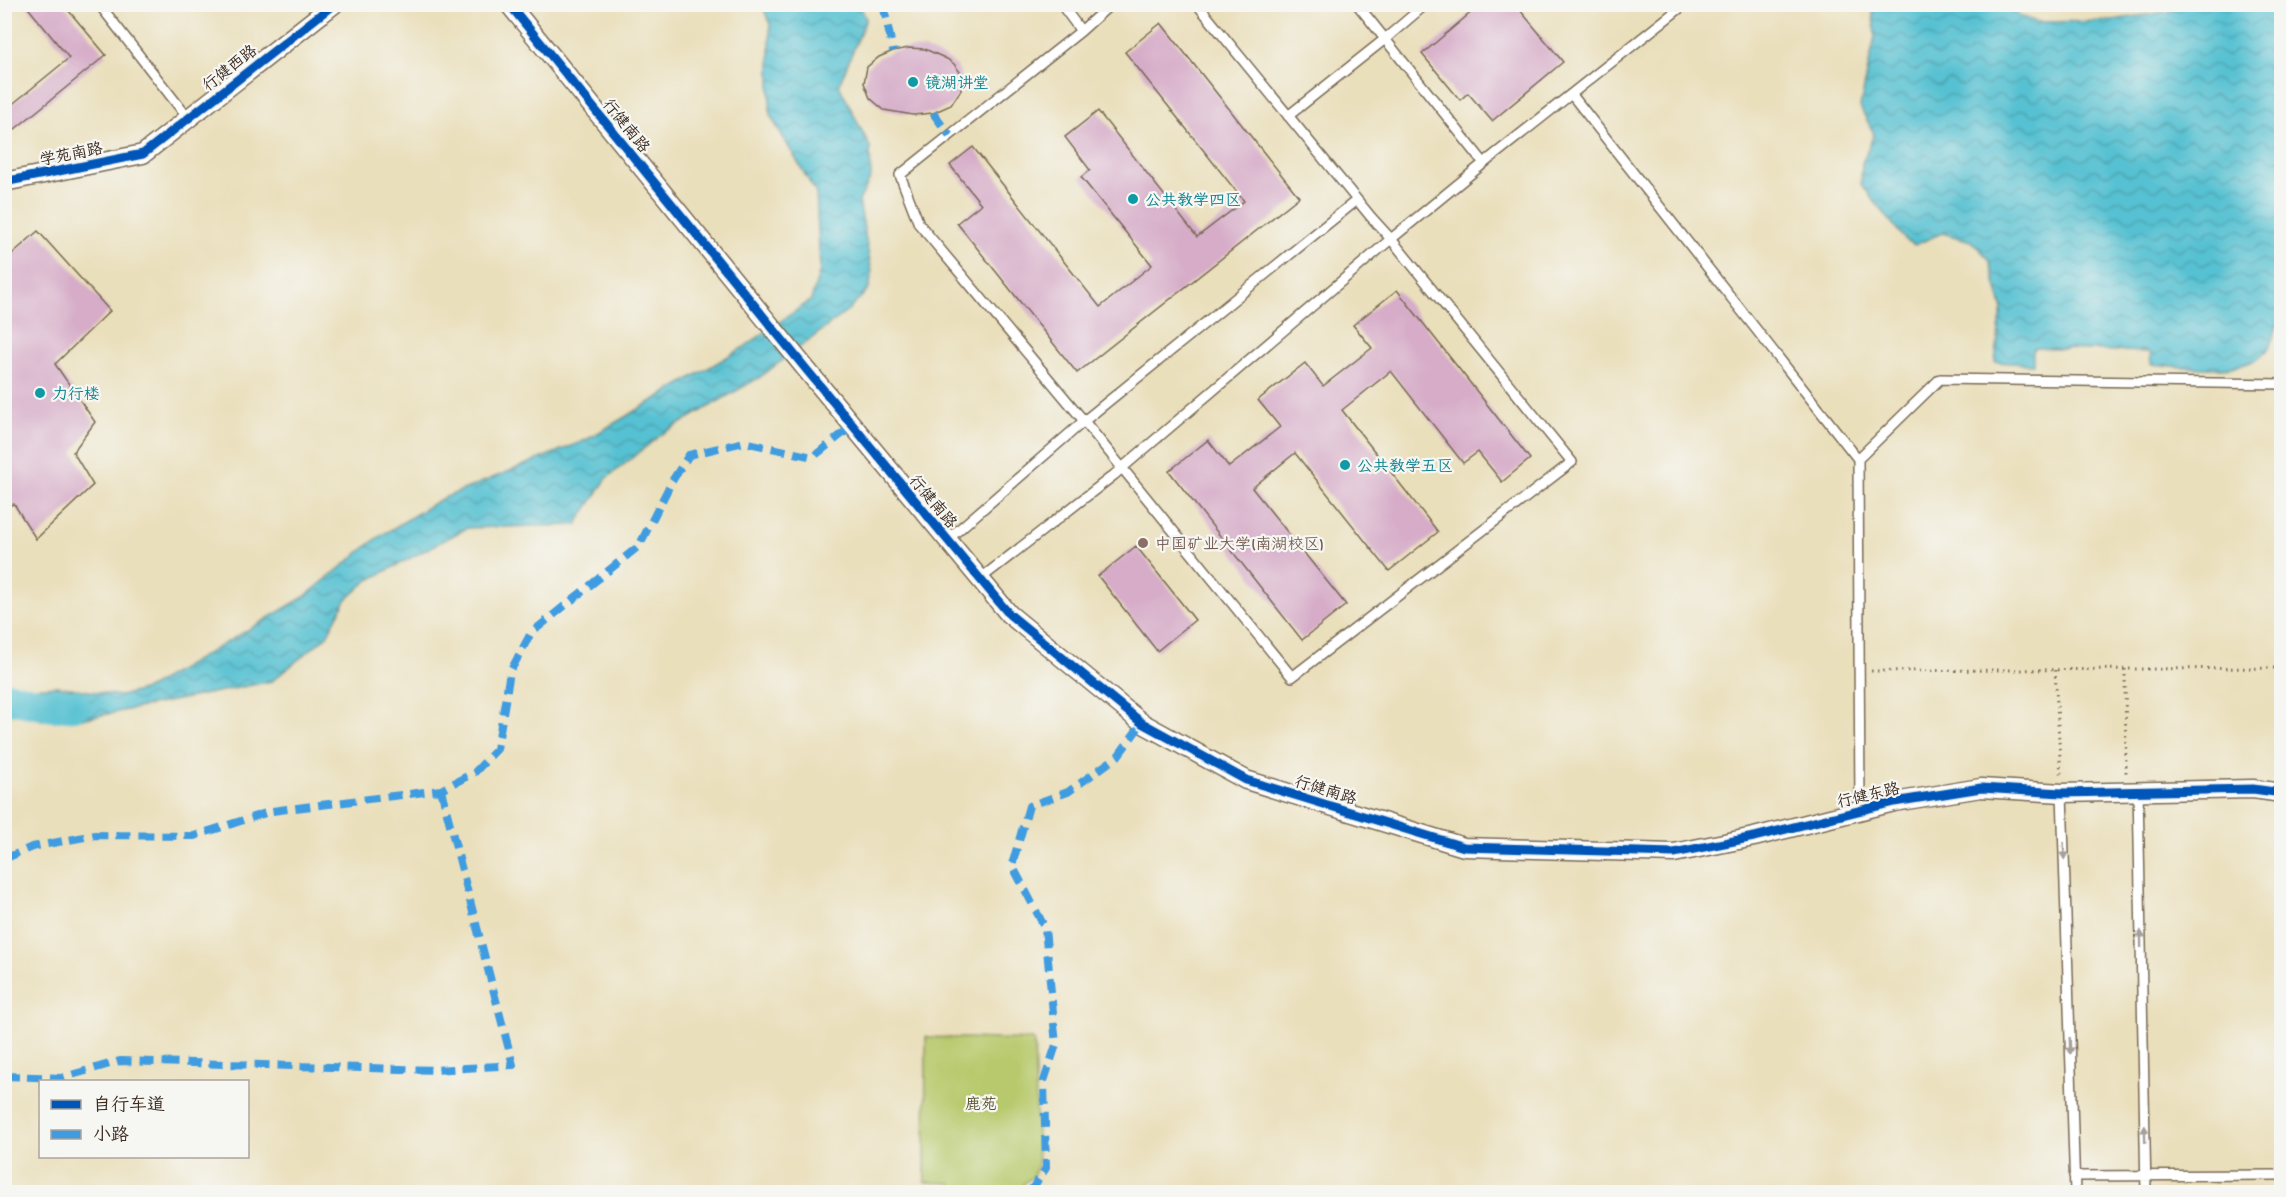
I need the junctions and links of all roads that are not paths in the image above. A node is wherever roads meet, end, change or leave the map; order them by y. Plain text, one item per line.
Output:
1 (99, 4) edge
2 (334, 4) edge
3 (509, 4) edge
4 (1061, 4) edge
5 (1111, 4) edge
6 (1211, 4) edge
7 (1357, 4) edge
8 (1426, 4) edge
9 (1685, 4) edge
10 (1200, 8) edge
11 (1081, 31) junction
12 (1385, 39) junction
13 (1572, 95) junction
14 (1288, 116) junction
15 (188, 118) junction
16 (143, 154) joint
17 (1484, 163) junction
18 (4, 182) edge
19 (1357, 200) junction
20 (1391, 239) junction
21 (2282, 384) edge
22 (1084, 421) junction
23 (1858, 459) junction
24 (1122, 468) junction
25 (947, 540) junction
26 (980, 579) junction
27 (2132, 790) junction
28 (2062, 793) junction
29 (2282, 793) edge
30 (1860, 810) junction
31 (1464, 848) joint
32 (2282, 1175) edge
33 (2074, 1176) junction
34 (2146, 1176) junction
35 (2075, 1192) edge
36 (2146, 1192) edge

1 - 15 lane
2 - 15 street, 行健西路
3 - 25 street, 行健南路
4 - 11 lane
5 - 11 lane
6 - 10 lane
7 - 12 lane
8 - 12 lane
9 - 13 lane
10 - 14 lane
11 - 22 lane
12 - 14 lane
12 - 17 lane
13 - 17 lane
13 - 23 lane
14 - 19 lane
15 - 16 street, 行健西路
16 - 18 street, 学苑南路
17 - 20 lane
19 - 20 lane
19 - 22 lane
20 - 24 lane
20 - 24 lane
21 - 23 lane
22 - 24 lane
22 - 25 lane
23 - 30 lane
24 - 26 lane
25 - 26 street, 行健南路
26 - 31 street, 行健南路
27 - 28 street, 行健东路
27 - 29 street, 行健东路
34 -> 27 lane
28 - 30 street, 行健东路
28 -> 33 lane
30 - 31 street, 行健东路
32 - 34 lane
33 - 34 lane
33 - 35 lane
34 - 36 lane

